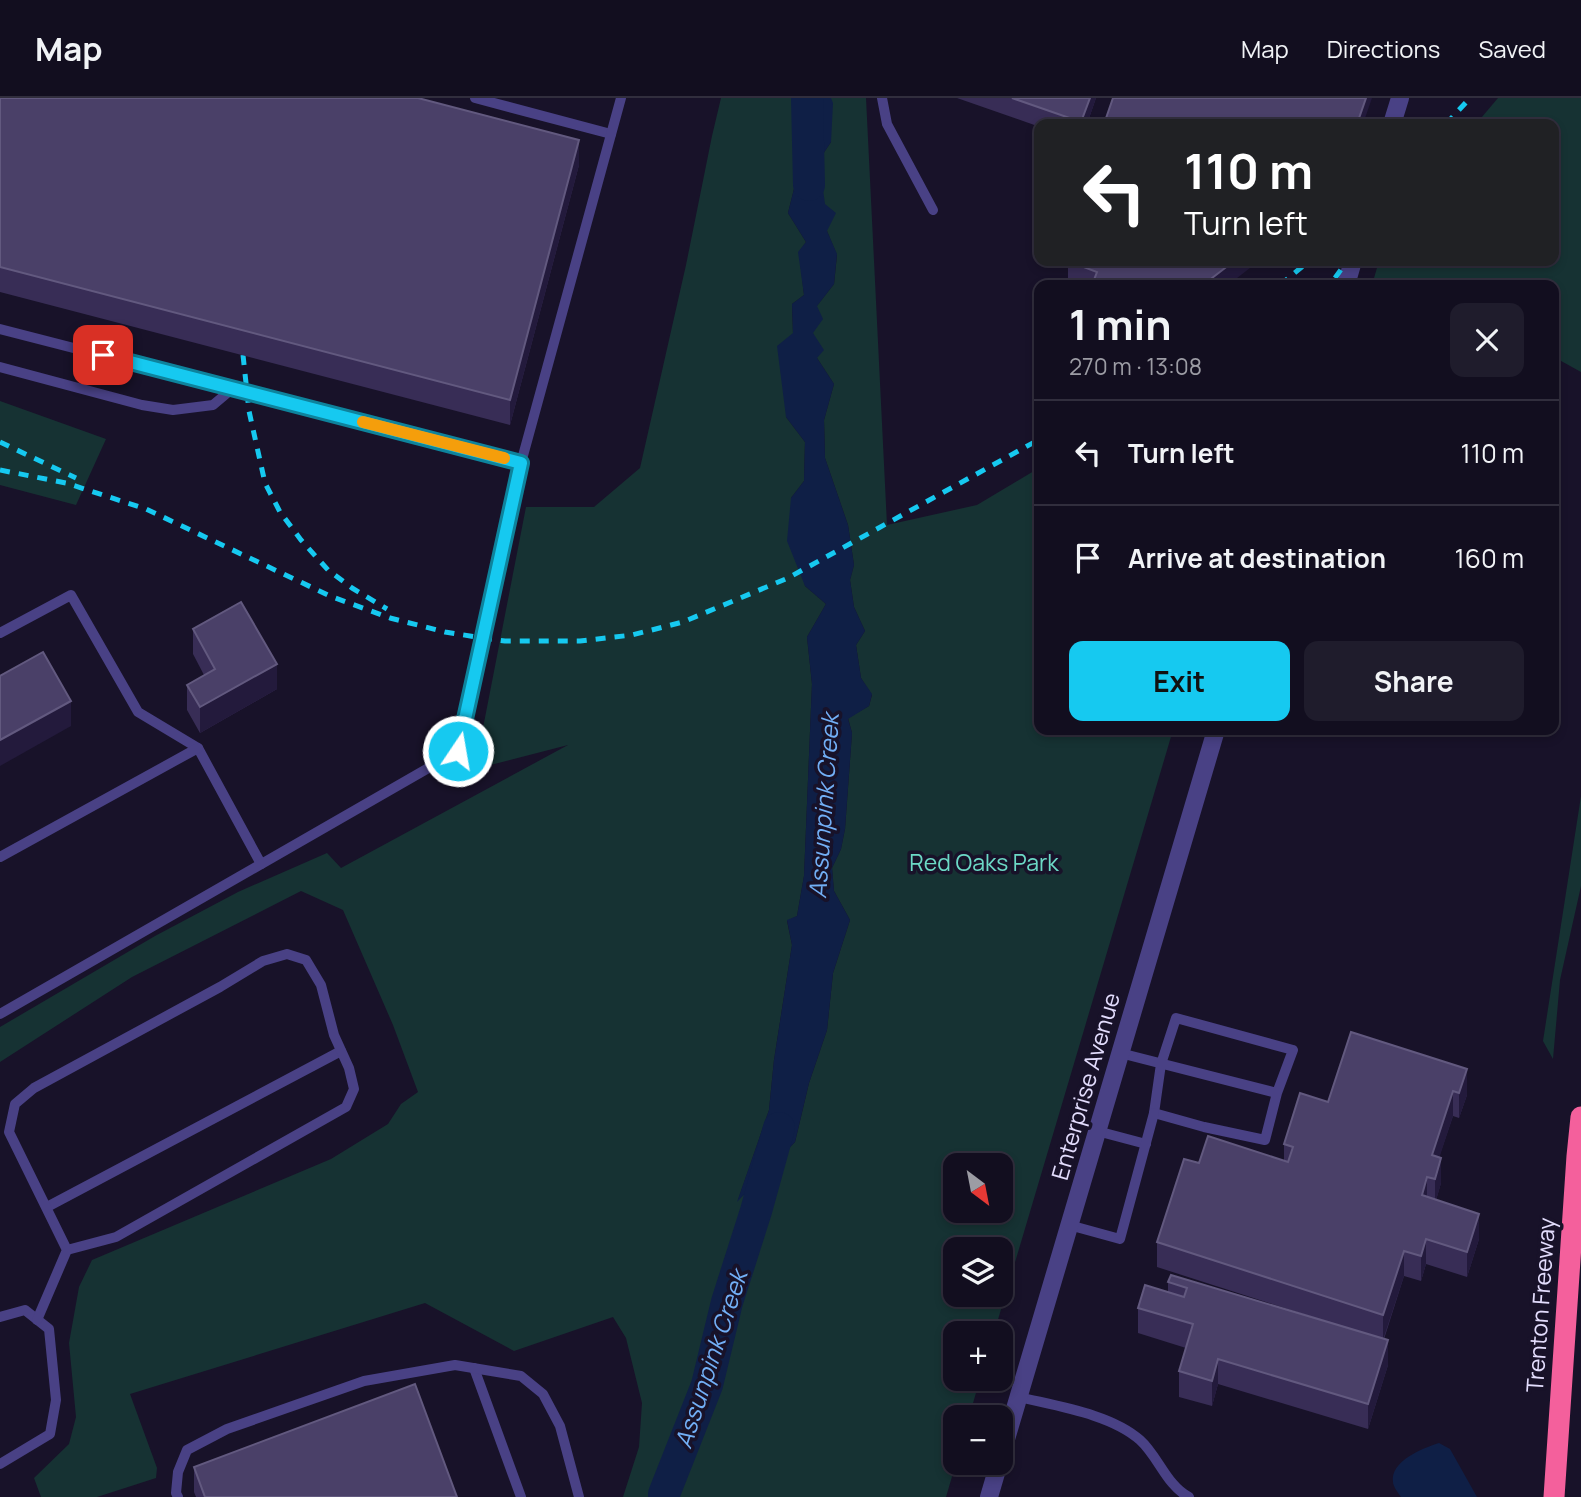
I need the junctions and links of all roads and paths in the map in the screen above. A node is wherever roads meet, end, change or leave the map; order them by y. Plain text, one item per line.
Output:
1 (475, 98) edge
2 (621, 98) edge
3 (882, 98) edge
4 (1400, 98) edge
5 (1394, 119) edge
6 (611, 134) junction
7 (933, 211) dead end
8 (0, 329) edge
9 (0, 367) edge
10 (232, 388) junction
11 (521, 463) junction
12 (0, 633) edge
13 (1215, 735) edge
14 (198, 748) junction
15 (0, 857) edge
16 (261, 864) junction
17 (0, 1014) edge
18 (341, 1051) junction
19 (1120, 1053) junction
20 (1161, 1064) junction
21 (1277, 1093) junction
22 (1154, 1113) junction
23 (1581, 1118) edge
24 (1097, 1131) junction
25 (1146, 1144) junction
26 (47, 1207) junction
27 (1069, 1225) junction
28 (67, 1250) junction
29 (0, 1317) edge
30 (37, 1320) junction
31 (474, 1368) junction
32 (1018, 1397) junction
33 (1013, 1415) edge
34 (0, 1464) edge
35 (995, 1475) edge
36 (178, 1497) edge
37 (521, 1497) edge
38 (579, 1497) edge
39 (989, 1497) edge
40 (1189, 1497) edge
41 (1554, 1497) edge

1 - 6 lane
2 - 6 lane
3 - 7 lane
4 - 5 street
6 - 11 lane
8 - 10 lane
9 - 10 lane
10 - 11 lane
11 - 16 lane
12 - 14 lane
13 - 19 street, Enterprise Avenue
14 - 15 lane
14 - 16 lane
16 - 17 lane
18 - 26 lane
18 - 26 lane
18 - 28 lane
19 - 20 lane
19 - 24 street, Enterprise Avenue
20 - 21 lane
20 - 21 lane
20 - 22 lane
21 - 22 lane
22 - 25 lane
23 - 41 highway, Trenton Freeway
24 - 25 lane
24 - 27 street, Enterprise Avenue
25 - 27 lane
26 - 28 lane
27 - 32 street, Enterprise Avenue
28 - 30 lane
29 - 30 lane
30 - 34 lane
31 - 36 lane
31 - 37 lane
31 - 38 lane
32 - 33 street, Enterprise Avenue
32 - 40 lane
35 - 39 street

